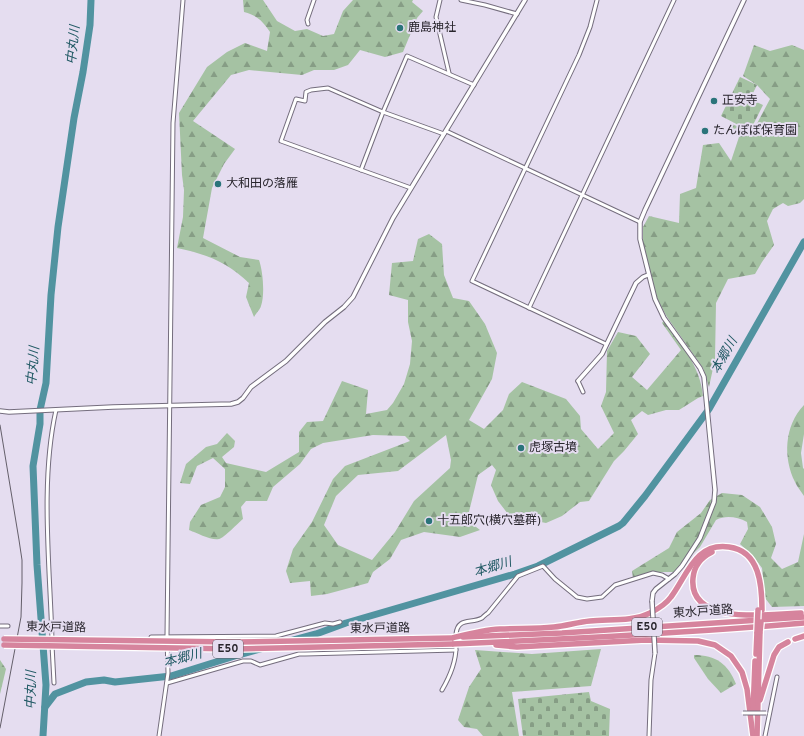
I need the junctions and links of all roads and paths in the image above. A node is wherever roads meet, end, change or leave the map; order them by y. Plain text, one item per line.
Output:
1 (183, 0) edge
2 (314, 0) edge
3 (440, 0) edge
4 (461, 0) edge
5 (525, 0) edge
6 (597, 0) edge
7 (674, 0) edge
8 (744, 0) edge
9 (517, 14) junction
10 (308, 24) dead end
11 (449, 73) junction
12 (474, 85) junction
13 (383, 112) junction
14 (445, 133) junction
15 (526, 168) junction
16 (361, 170) junction
17 (411, 188) junction
18 (582, 195) junction
19 (640, 222) junction
20 (648, 276) junction
21 (529, 308) junction
22 (606, 344) junction
23 (578, 381) joint
24 (583, 392) dead end
25 (170, 406) junction
26 (56, 410) junction
27 (0, 411) edge
28 (669, 579) junction
29 (760, 610) junction
30 (804, 613) edge
31 (804, 617) edge
32 (340, 622) dead end
33 (804, 623) edge
34 (0, 626) edge
35 (8, 626) dead end
36 (759, 630) junction
37 (151, 636) dead end
38 (167, 636) junction
39 (454, 636) junction
40 (804, 636) edge
41 (795, 640) dead end
42 (2, 642) edge
43 (788, 642) dead end
44 (479, 643) junction
45 (455, 647) junction
46 (655, 654) joint
47 (756, 654) dead end
48 (755, 661) dead end
49 (778, 677) dead end
50 (54, 683) dead end
51 (167, 683) junction
52 (442, 690) dead end
53 (741, 712) dead end
54 (767, 713) junction
55 (757, 717) junction
56 (159, 736) edge
57 (649, 736) edge
58 (754, 736) edge
59 (765, 736) edge

1 - 25 street
2 - 10 street
3 - 11 street
4 - 9 street
5 - 9 street
6 - 15 street
7 - 18 street
8 - 19 street
9 - 12 street
11 - 12 street
11 - 13 street
12 - 14 street
13 - 14 street
13 - 16 street
13 - 16 street
14 - 15 street
14 - 17 street
15 - 18 street
15 - 21 street
16 - 17 street
17 - 25 street
18 - 19 street
18 - 21 street
19 - 20 street
20 - 22 street
20 - 28 street
21 - 22 street
22 - 23 street
23 - 24 street
25 - 26 street
25 - 38 street
26 - 27 street
26 - 50 street
28 - 39 street
28 - 46 street, bridge
29 - 30 highway
29 - 36 highway, bridge
29 - 39 highway
31 - 39 highway, 東水戸道路 / E50
32 - 38 street
33 - 36 highway, E50
34 - 35 street
36 - 44 highway, 東水戸道路 / E50
36 - 47 highway
36 - 55 highway
37 - 38 street
38 - 51 street
39 - 42 highway, 東水戸道路 / E50, bridge
40 - 41 highway
42 - 45 highway, 東水戸道路 / E50, bridge
43 - 55 highway
44 - 45 highway, 東水戸道路 / E50
44 - 58 highway
45 - 51 street
45 - 52 street
46 - 57 street
48 - 58 highway
49 - 54 street
51 - 56 street
53 - 54 street, bridge
54 - 59 street
55 - 58 highway

